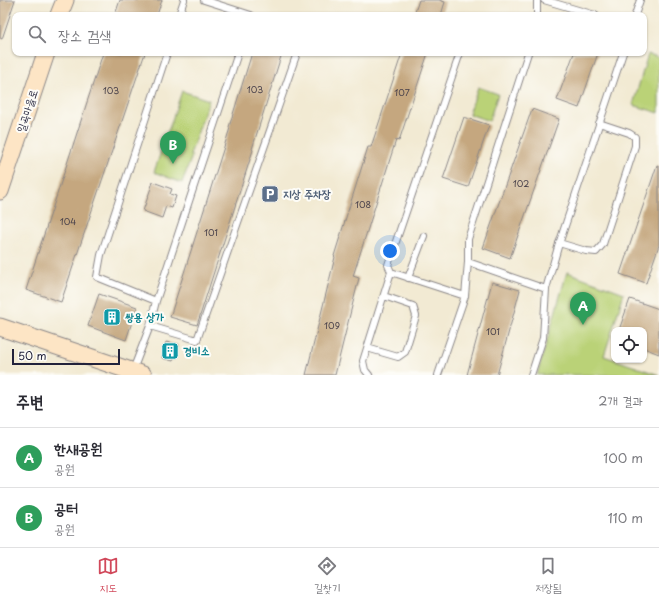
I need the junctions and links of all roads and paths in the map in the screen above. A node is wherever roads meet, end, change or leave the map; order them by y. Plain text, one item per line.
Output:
1 (65, 0) edge
2 (184, 0) edge
3 (204, 0) edge
4 (537, 0) edge
5 (544, 0) edge
6 (640, 0) edge
7 (60, 12) edge
8 (180, 12) edge
9 (242, 12) edge
10 (537, 12) edge
11 (585, 12) edge
12 (636, 12) edge
13 (45, 56) edge
14 (166, 56) edge
15 (237, 56) edge
16 (296, 56) edge
17 (459, 56) edge
18 (527, 56) edge
19 (622, 56) edge
20 (599, 123) junction
21 (0, 191) edge
22 (424, 236) dead end
23 (559, 243) junction
24 (468, 262) junction
25 (391, 272) junction
26 (408, 278) junction
27 (546, 288) junction
28 (384, 296) junction
29 (464, 296) junction
30 (156, 300) junction
31 (150, 326) junction
32 (0, 327) edge
33 (367, 348) junction
34 (138, 373) edge
35 (369, 375) edge
36 (438, 375) edge
37 (531, 375) edge

1 - 7 street
2 - 8 lane
3 - 9 lane
4 - 10 lane
5 - 11 lane
6 - 12 lane
13 - 21 street, 일곡마을로
14 - 30 lane
15 - 30 lane
16 - 31 lane
17 - 25 lane
18 - 24 lane
19 - 20 lane
20 - 23 lane
20 - 23 lane
22 - 26 lane
23 - 27 lane
24 - 27 lane
24 - 29 lane
25 - 26 lane
25 - 28 lane
26 - 29 lane
27 - 37 lane
28 - 33 lane
28 - 33 lane
29 - 36 lane
30 - 31 lane
31 - 34 lane
32 - 34 street
33 - 35 lane

